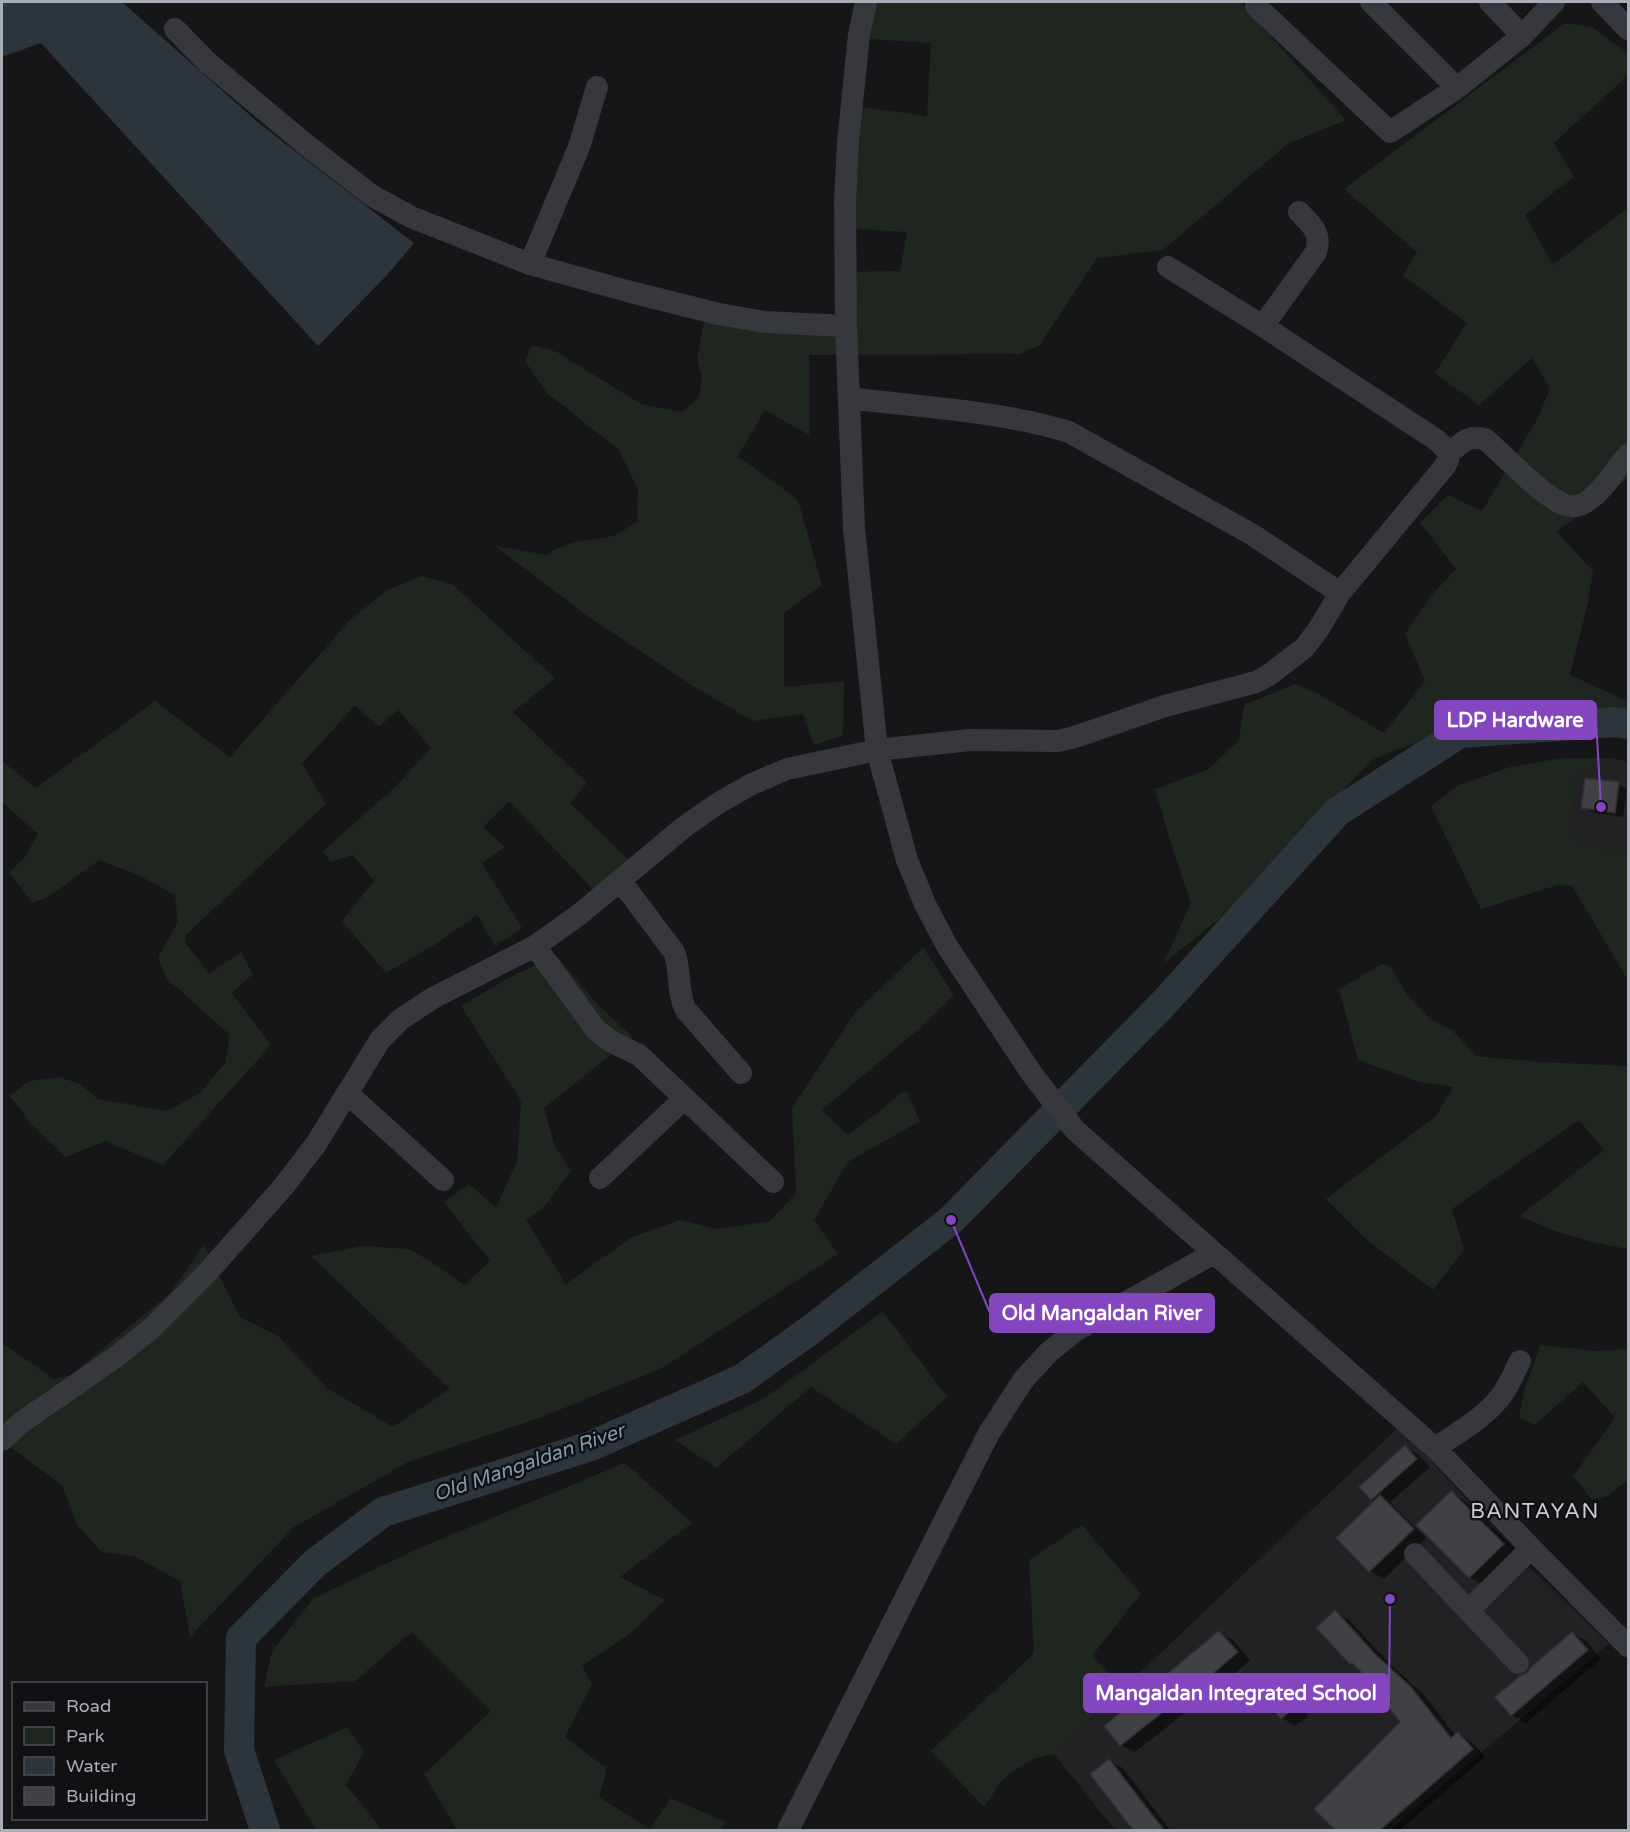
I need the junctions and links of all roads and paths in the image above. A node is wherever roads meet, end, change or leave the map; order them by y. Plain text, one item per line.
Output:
1 (866, 2) edge
2 (1371, 2) edge
3 (1490, 2) edge
4 (1554, 2) edge
5 (1602, 2) edge
6 (1256, 6) dead end
7 (175, 29) dead end
8 (1629, 29) edge
9 (1522, 36) junction
10 (597, 87) dead end
11 (1457, 88) junction
12 (1299, 212) dead end
13 (530, 264) junction
14 (1168, 267) dead end
15 (846, 326) junction
16 (1263, 326) junction
17 (849, 398) junction
18 (1449, 453) junction
19 (1629, 455) edge
20 (1340, 593) junction
21 (877, 750) junction
22 (620, 880) junction
23 (535, 946) junction
24 (741, 1073) dead end
25 (347, 1093) junction
26 (684, 1099) junction
27 (600, 1178) dead end
28 (444, 1180) dead end
29 (773, 1182) dead end
30 (1214, 1253) junction
31 (1520, 1361) dead end
32 (2, 1440) edge
33 (1435, 1448) junction
34 (1531, 1548) junction
35 (1415, 1554) dead end
36 (1469, 1610) junction
37 (1626, 1639) edge
38 (1518, 1663) dead end
39 (788, 1830) edge

1 - 15 street
2 - 11 street
3 - 9 street
4 - 9 street
5 - 8 street
6 - 11 street
7 - 13 street
9 - 11 street
10 - 13 street
12 - 16 street
13 - 15 street
14 - 16 street
15 - 17 street
16 - 18 street
17 - 20 street
17 - 21 street
18 - 19 street
18 - 20 street
20 - 21 street
21 - 22 street
21 - 30 street
22 - 23 street
22 - 24 street
23 - 25 street
23 - 26 street
25 - 28 street
25 - 32 street
26 - 27 street
26 - 29 street
30 - 33 street
30 - 39 street
31 - 33 street
33 - 34 street
34 - 36 street
34 - 37 street
35 - 36 street
36 - 38 street

